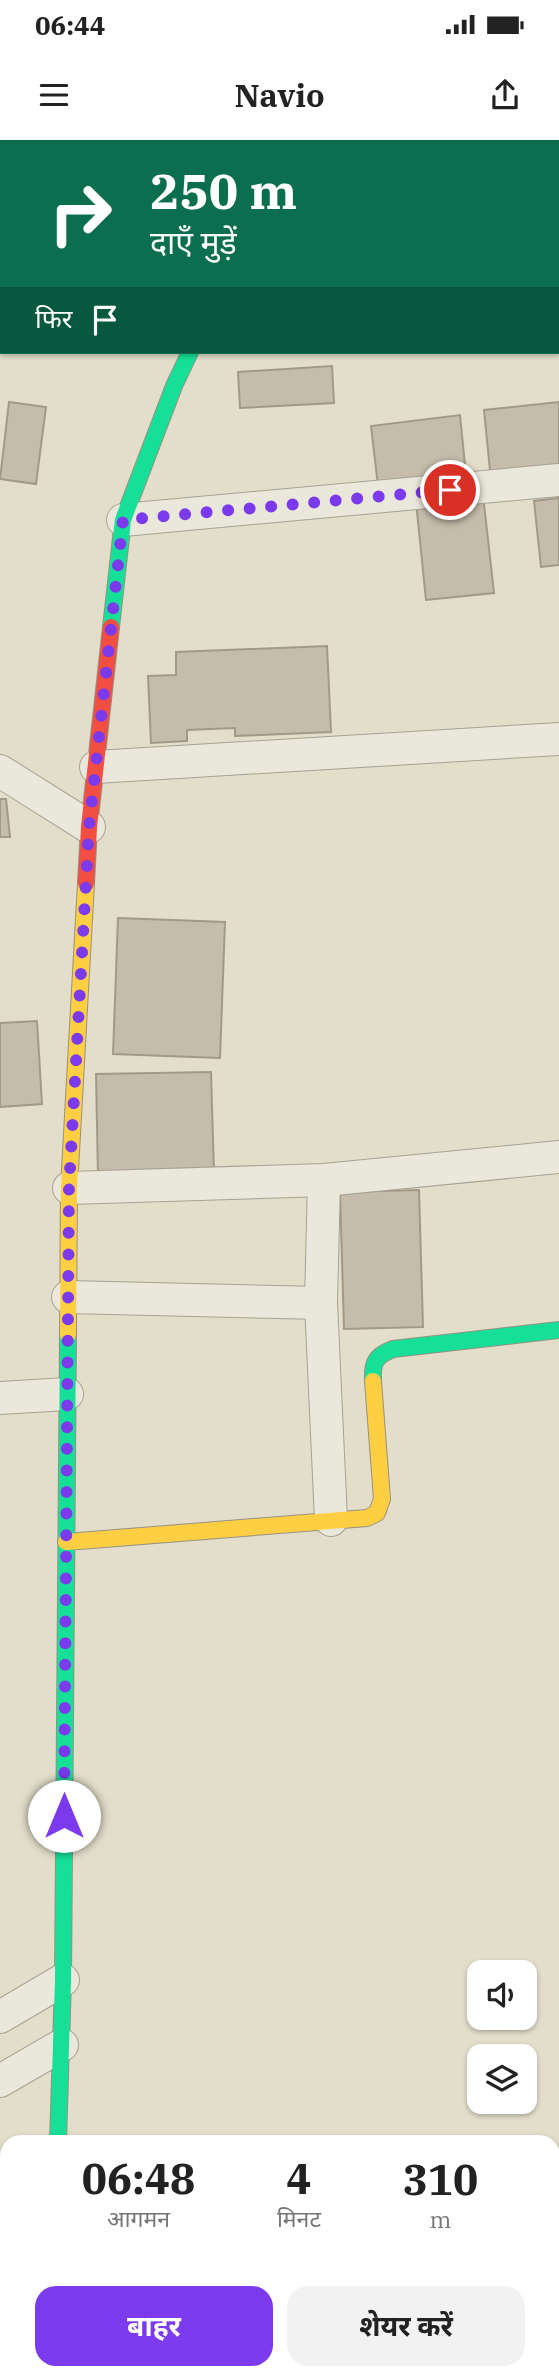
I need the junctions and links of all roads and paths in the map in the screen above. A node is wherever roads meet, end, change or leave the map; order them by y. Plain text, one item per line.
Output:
1 (179, 354) edge
2 (189, 354) edge
3 (174, 386) junction
4 (559, 480) edge
5 (123, 520) junction
6 (559, 739) edge
7 (96, 767) junction
8 (0, 771) edge
9 (89, 827) junction
10 (559, 1157) edge
11 (324, 1180) junction
12 (69, 1188) junction
13 (68, 1297) junction
14 (321, 1303) junction
15 (559, 1330) edge
16 (67, 1394) junction
17 (0, 1398) edge
18 (331, 1520) junction
19 (66, 1542) junction
20 (63, 1980) junction
21 (0, 2017) edge
22 (62, 2046) junction
23 (0, 2081) edge
24 (58, 2135) edge

1 - 3 street
2 - 3 street
3 - 5 street
4 - 5 street
5 - 7 street
6 - 7 street
7 - 9 street
8 - 9 street
9 - 12 street
10 - 11 street
11 - 12 street
11 - 14 street
12 - 13 street
13 - 14 street
13 - 16 street
14 - 18 street
15 - 18 street
16 - 17 street
16 - 19 street
18 - 19 street
19 - 20 street
20 - 21 street
20 - 22 street
22 - 23 street
22 - 24 street

